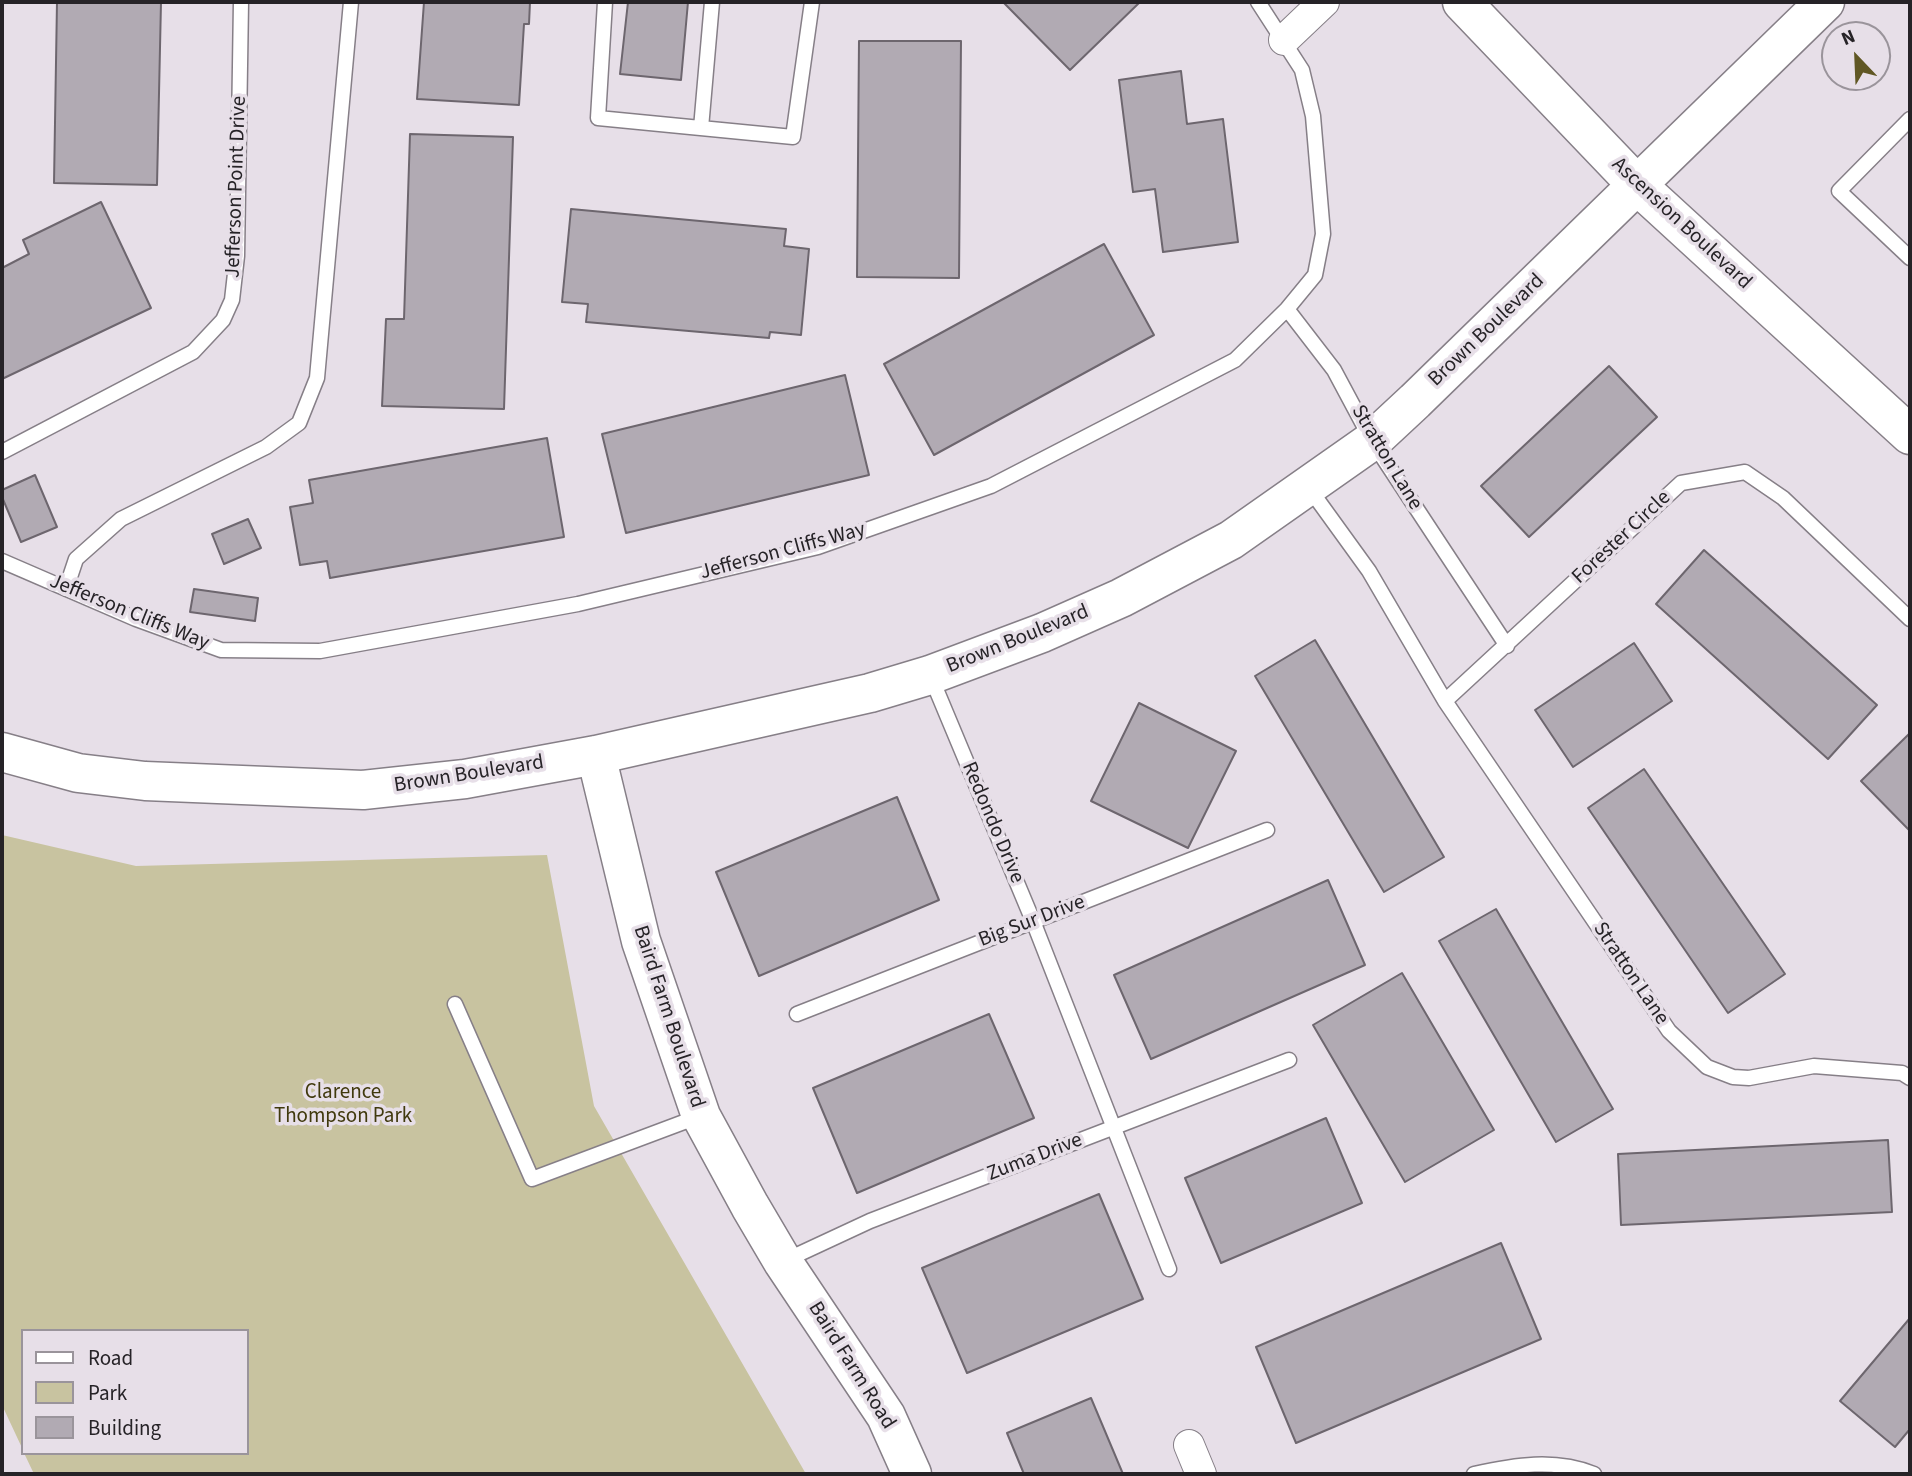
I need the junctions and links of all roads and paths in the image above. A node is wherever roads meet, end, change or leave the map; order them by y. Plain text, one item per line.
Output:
1 (241, 2) edge
2 (351, 2) edge
3 (605, 2) edge
4 (712, 2) edge
5 (812, 2) edge
6 (1258, 2) edge
7 (1324, 2) edge
8 (1462, 2) edge
9 (1825, 2) edge
10 (1284, 40) junction
11 (1910, 119) edge
12 (701, 128) junction
13 (1637, 185) junction
14 (1910, 258) edge
15 (1286, 309) junction
16 (1910, 436) edge
17 (1372, 441) junction
18 (2, 452) edge
19 (1308, 485) junction
20 (2, 561) edge
21 (66, 589) junction
22 (1910, 619) edge
23 (1507, 646) junction
24 (930, 676) junction
25 (1445, 701) junction
26 (2, 752) edge
27 (596, 755) junction
28 (1267, 830) dead end
29 (1033, 921) junction
30 (455, 1004) dead end
31 (797, 1014) dead end
32 (1289, 1060) dead end
33 (1910, 1077) edge
34 (701, 1116) junction
35 (1112, 1129) junction
36 (783, 1262) junction
37 (1169, 1269) dead end
38 (1189, 1445) dead end
39 (912, 1474) edge
40 (1200, 1474) edge
41 (1474, 1474) edge
42 (1594, 1474) edge

1 - 18 lane, Jefferson Point Drive
2 - 21 lane
3 - 12 lane
4 - 12 lane
5 - 12 lane
6 - 10 lane, Jefferson Cliffs Way
7 - 10 street
8 - 13 street, Ascension Boulevard
9 - 13 street, Brown Boulevard
10 - 15 lane, Jefferson Cliffs Way
11 - 14 lane
13 - 16 street, Ascension Boulevard
13 - 17 street, Brown Boulevard
15 - 17 lane, Stratton Lane
15 - 21 lane, Jefferson Cliffs Way
17 - 19 street, Brown Boulevard
17 - 23 lane, Stratton Lane
19 - 24 street, Brown Boulevard
19 - 25 lane, Stratton Lane
20 - 21 lane, Jefferson Cliffs Way
22 - 23 lane, Forester Circle
23 - 25 lane
24 - 27 street, Brown Boulevard
24 - 29 lane, Redondo Drive
25 - 33 lane, Stratton Lane
26 - 27 street, Brown Boulevard
27 - 34 street, Baird Farm Boulevard
28 - 29 lane, Big Sur Drive
29 - 31 lane, Big Sur Drive
29 - 35 lane, Redondo Drive
30 - 34 lane
32 - 35 lane, Zuma Drive
34 - 36 street, Baird Farm Boulevard
35 - 36 lane, Zuma Drive
35 - 37 lane, Redondo Drive
36 - 39 street, Baird Farm Road
38 - 40 street
41 - 42 lane

